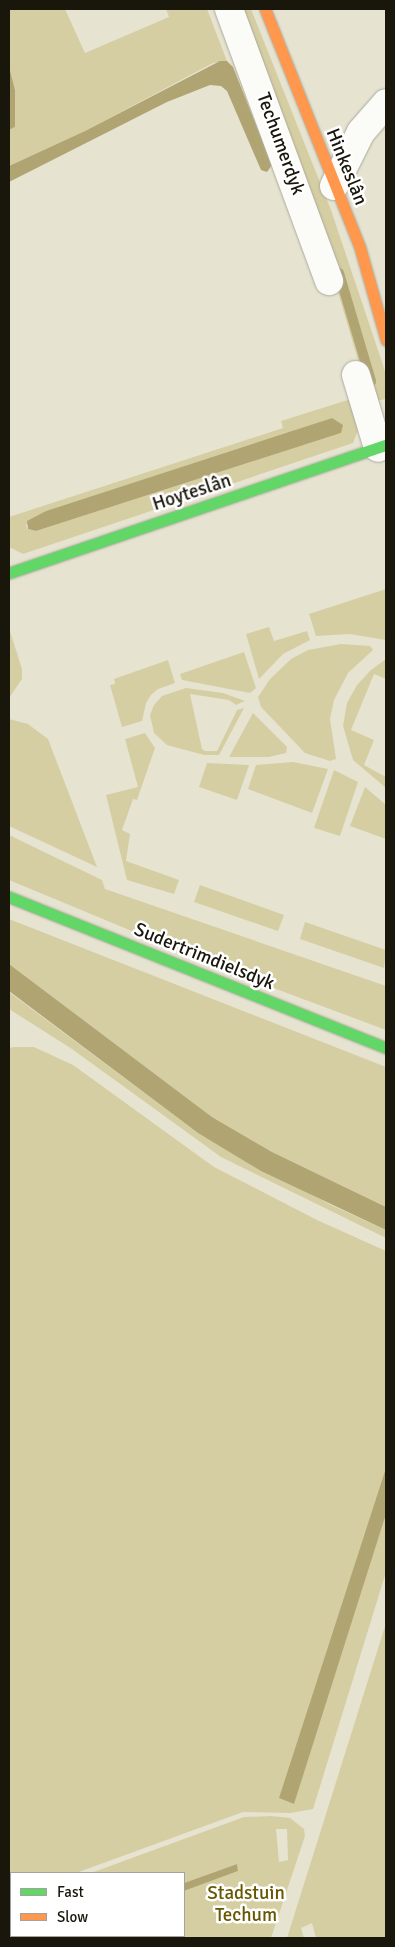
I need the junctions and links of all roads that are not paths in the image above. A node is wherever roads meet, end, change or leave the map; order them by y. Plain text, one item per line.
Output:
1 (230, 9) edge
2 (265, 9) edge
3 (386, 103) edge
4 (334, 186) junction
5 (329, 281) dead end
6 (386, 340) edge
7 (356, 375) dead end
8 (382, 446) edge
9 (9, 573) edge
10 (9, 897) edge
11 (386, 1048) edge

1 - 5 street, Techumerdyk
2 - 4 street, Hinkeslân
3 - 4 street
4 - 6 street, Hinkeslân
7 - 8 street
8 - 9 street, Hoyteslân
10 - 11 street, Sudertrimdielsdyk

